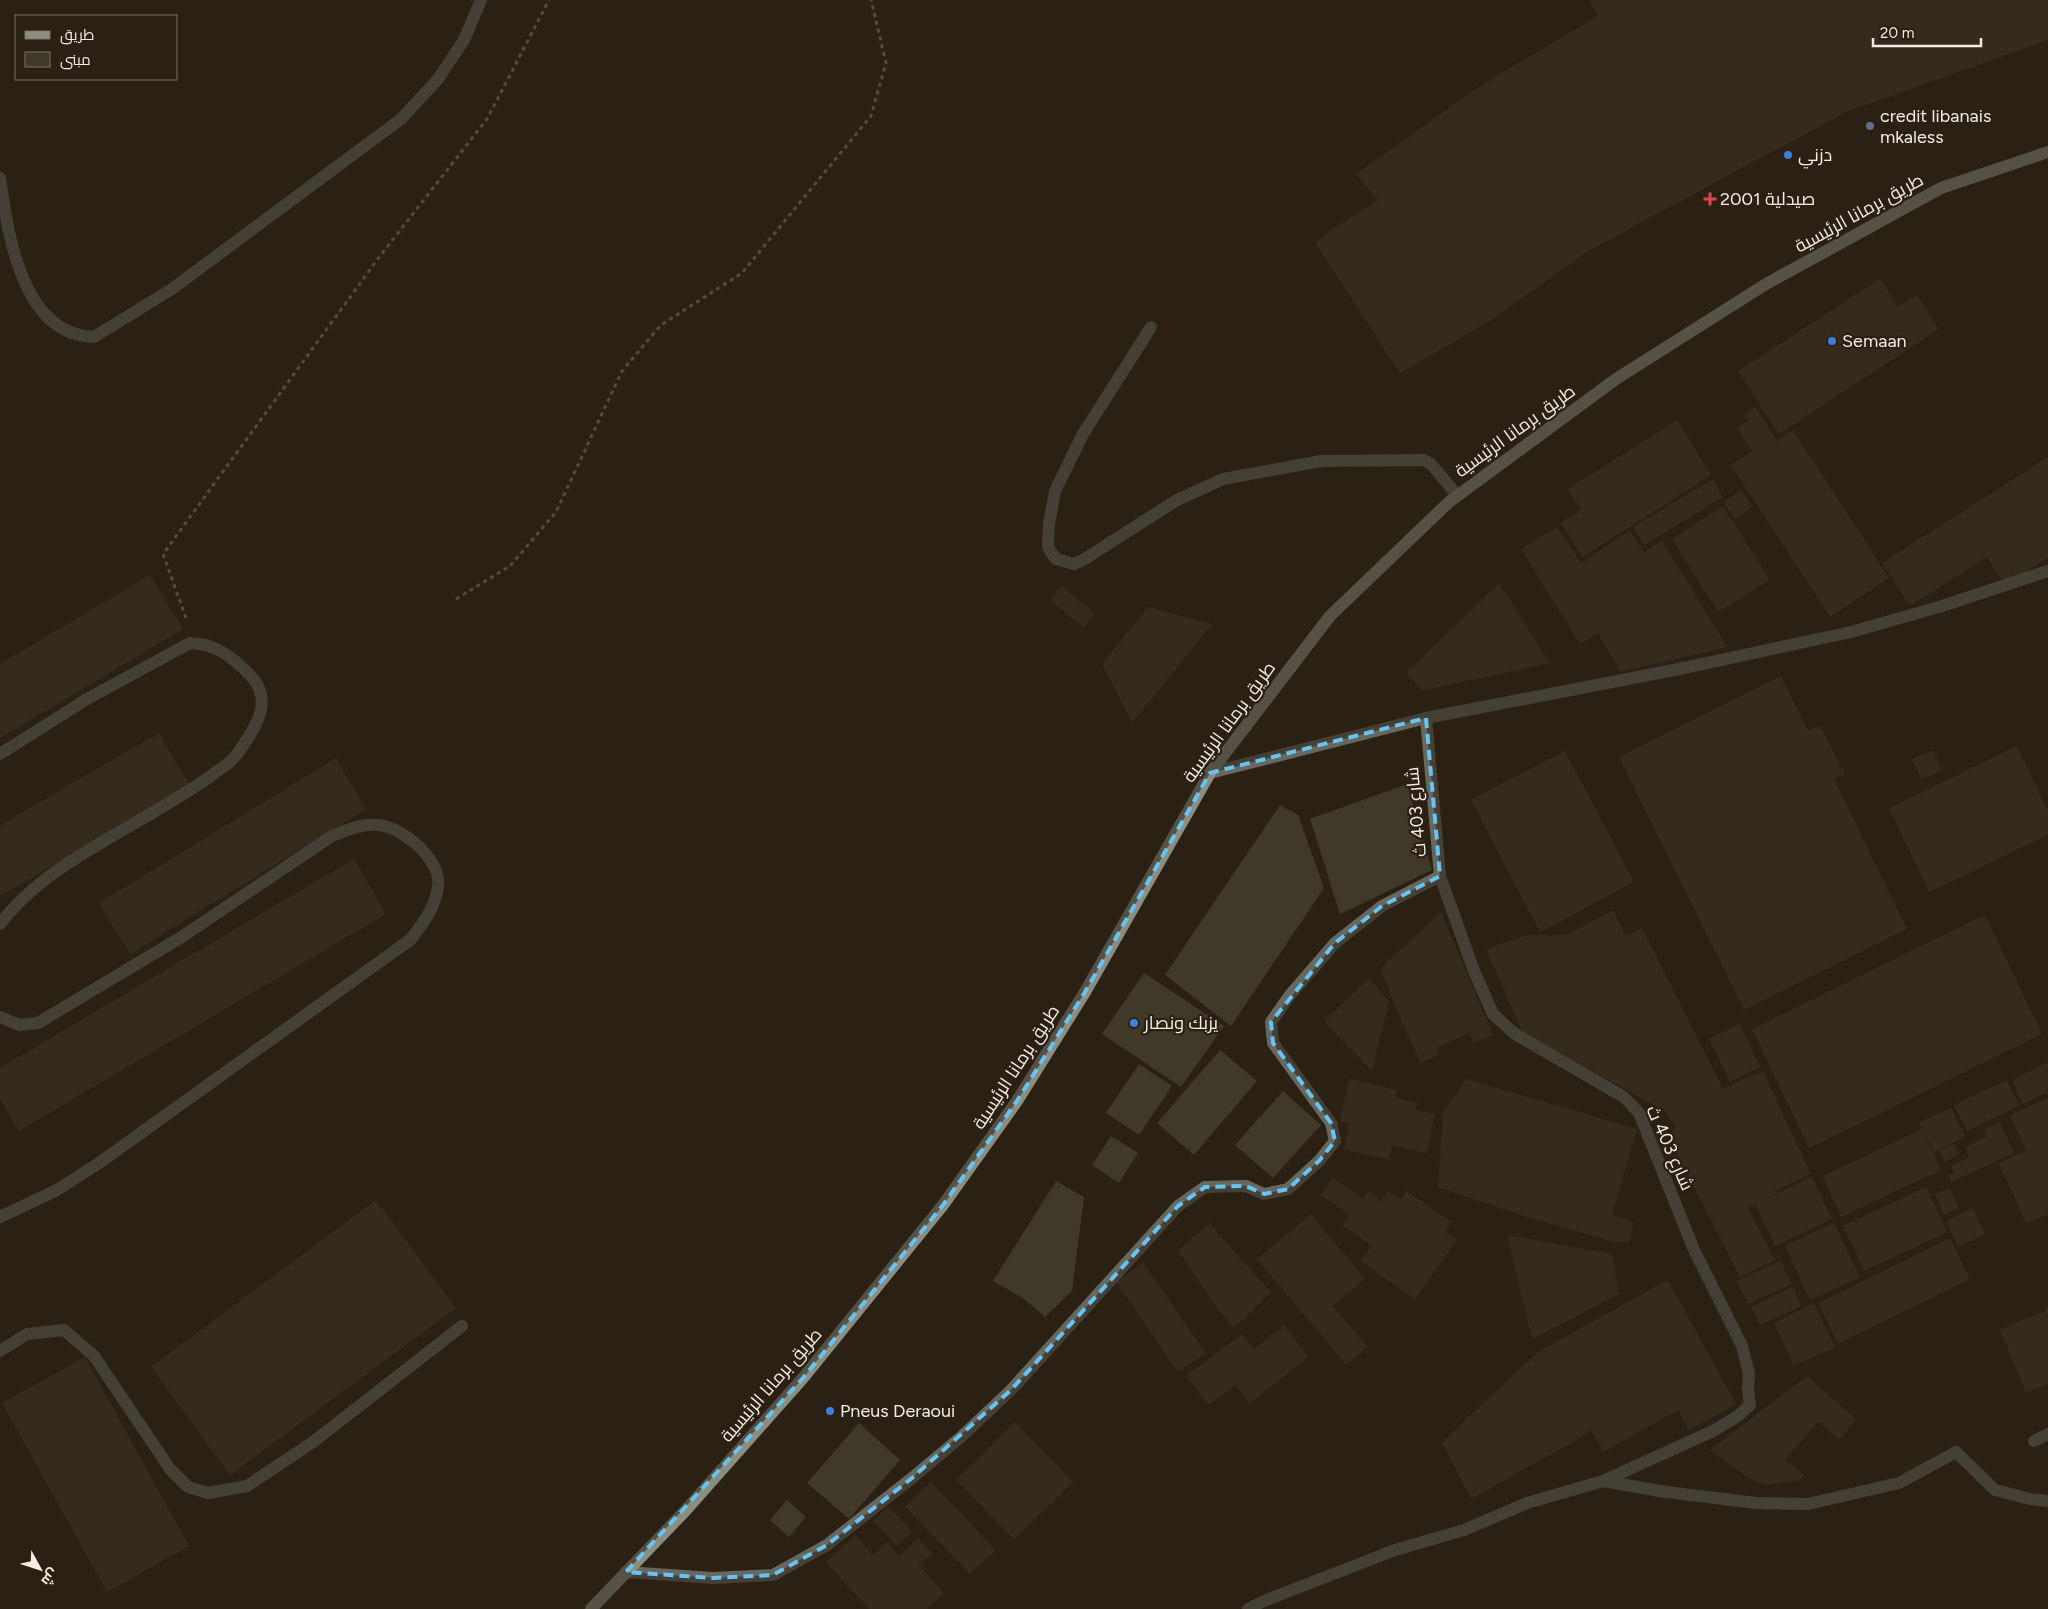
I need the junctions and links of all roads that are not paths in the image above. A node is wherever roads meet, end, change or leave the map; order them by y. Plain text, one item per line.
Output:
1 (481, 0) edge
2 (2048, 152) edge
3 (0, 178) edge
4 (1151, 327) dead end
5 (1457, 495) junction
6 (2048, 571) edge
7 (1426, 718) junction
8 (0, 754) edge
9 (1210, 773) junction
10 (1440, 876) junction
11 (0, 924) edge
12 (0, 1017) edge
13 (0, 1217) edge
14 (462, 1326) dead end
15 (0, 1351) edge
16 (2048, 1434) edge
17 (2034, 1441) dead end
18 (1603, 1481) junction
19 (2048, 1501) edge
20 (626, 1572) junction
21 (591, 1609) edge
22 (1248, 1609) edge

1 - 3 street
2 - 5 main road, طريق برمانا الرئيسية
4 - 5 street
5 - 9 main road, طريق برمانا الرئيسية
6 - 7 street
7 - 9 street
7 - 10 street, شارع 403 ث
8 - 11 street
9 - 20 main road, طريق برمانا الرئيسية
10 - 18 street, شارع 403 ث
10 - 20 street
12 - 13 street
14 - 15 street
16 - 17 street
18 - 19 street
18 - 22 street
20 - 21 main road, طريق برمانا الرئيسية

